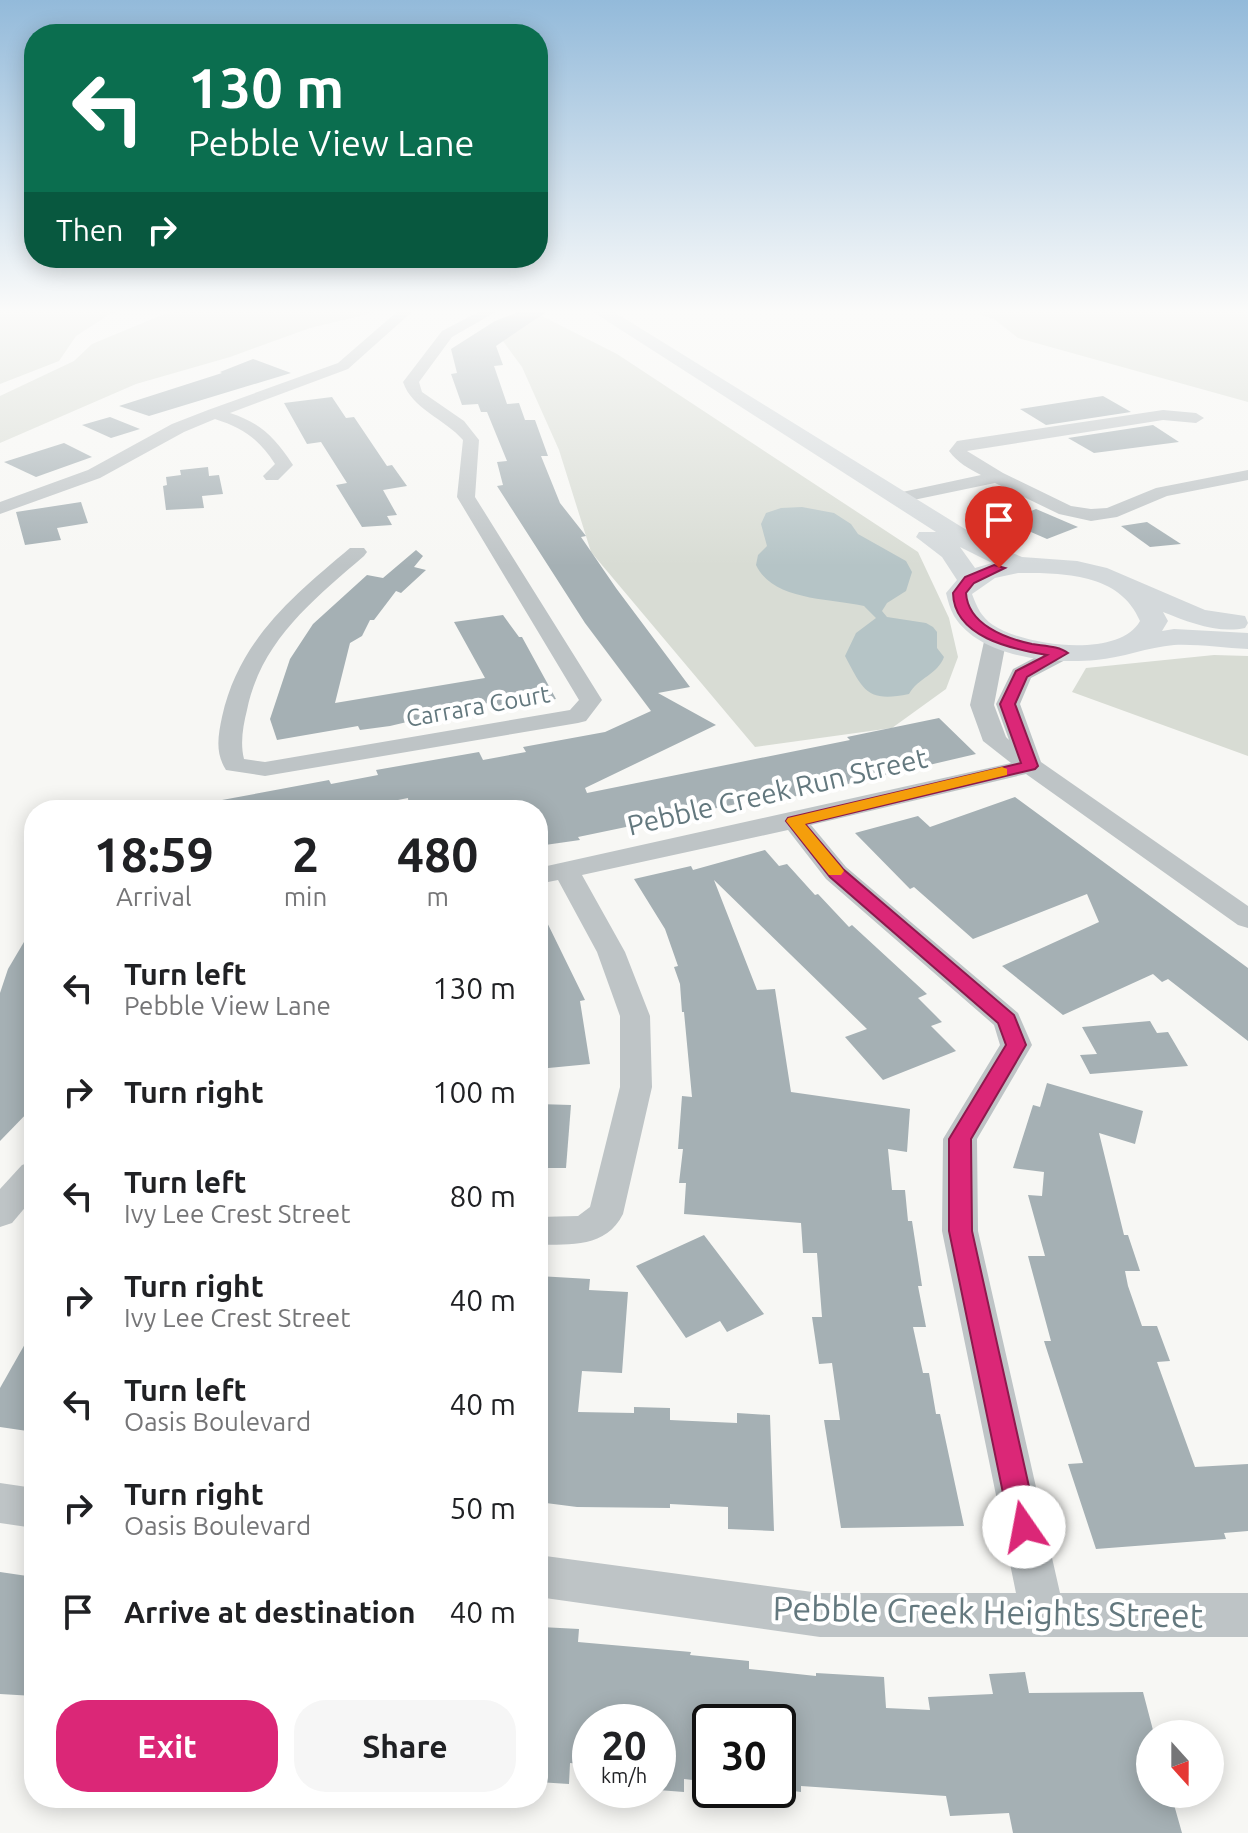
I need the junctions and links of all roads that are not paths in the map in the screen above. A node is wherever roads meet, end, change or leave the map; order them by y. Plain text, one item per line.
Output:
1 (262, 396) edge
2 (417, 396) edge
3 (707, 396) edge
4 (736, 396) edge
5 (214, 413) junction
6 (1196, 418) dead end
7 (1248, 475) edge
8 (272, 476) dead end
9 (997, 477) junction
10 (899, 498) junction
11 (0, 508) edge
12 (357, 552) dead end
13 (1018, 565) junction
14 (970, 580) junction
15 (1135, 591) junction
16 (1248, 624) edge
17 (996, 637) junction
18 (1248, 641) edge
19 (1126, 646) junction
20 (1061, 653) junction
21 (1030, 766) junction
22 (794, 821) junction
23 (552, 873) edge
24 (1248, 919) edge
25 (24, 1185) edge
26 (0, 1213) edge
27 (548, 1231) edge
28 (0, 1503) edge
29 (24, 1507) edge
30 (548, 1577) edge
31 (1043, 1615) junction
32 (1248, 1615) edge

1 - 5 street
2 - 12 street, Carrara Court
3 - 14 main road
4 - 10 main road
5 - 8 street
5 - 11 street
6 - 9 street
7 - 9 street
9 - 10 street
10 - 13 main road
13 - 14 main road
13 - 15 main road
14 - 17 main road
15 - 16 main road
15 - 19 main road
17 - 20 main road
17 - 21 street
18 - 19 main road
19 - 20 main road
20 - 21 street
21 - 22 street, Pebble Creek Run Street
21 - 24 street
22 - 23 street, Pebble Creek Run Street
22 - 31 street
23 - 27 street
25 - 26 street
28 - 29 street
30 - 31 street, Pebble Creek Heights Street
31 - 32 street, Pebble Creek Heights Street

